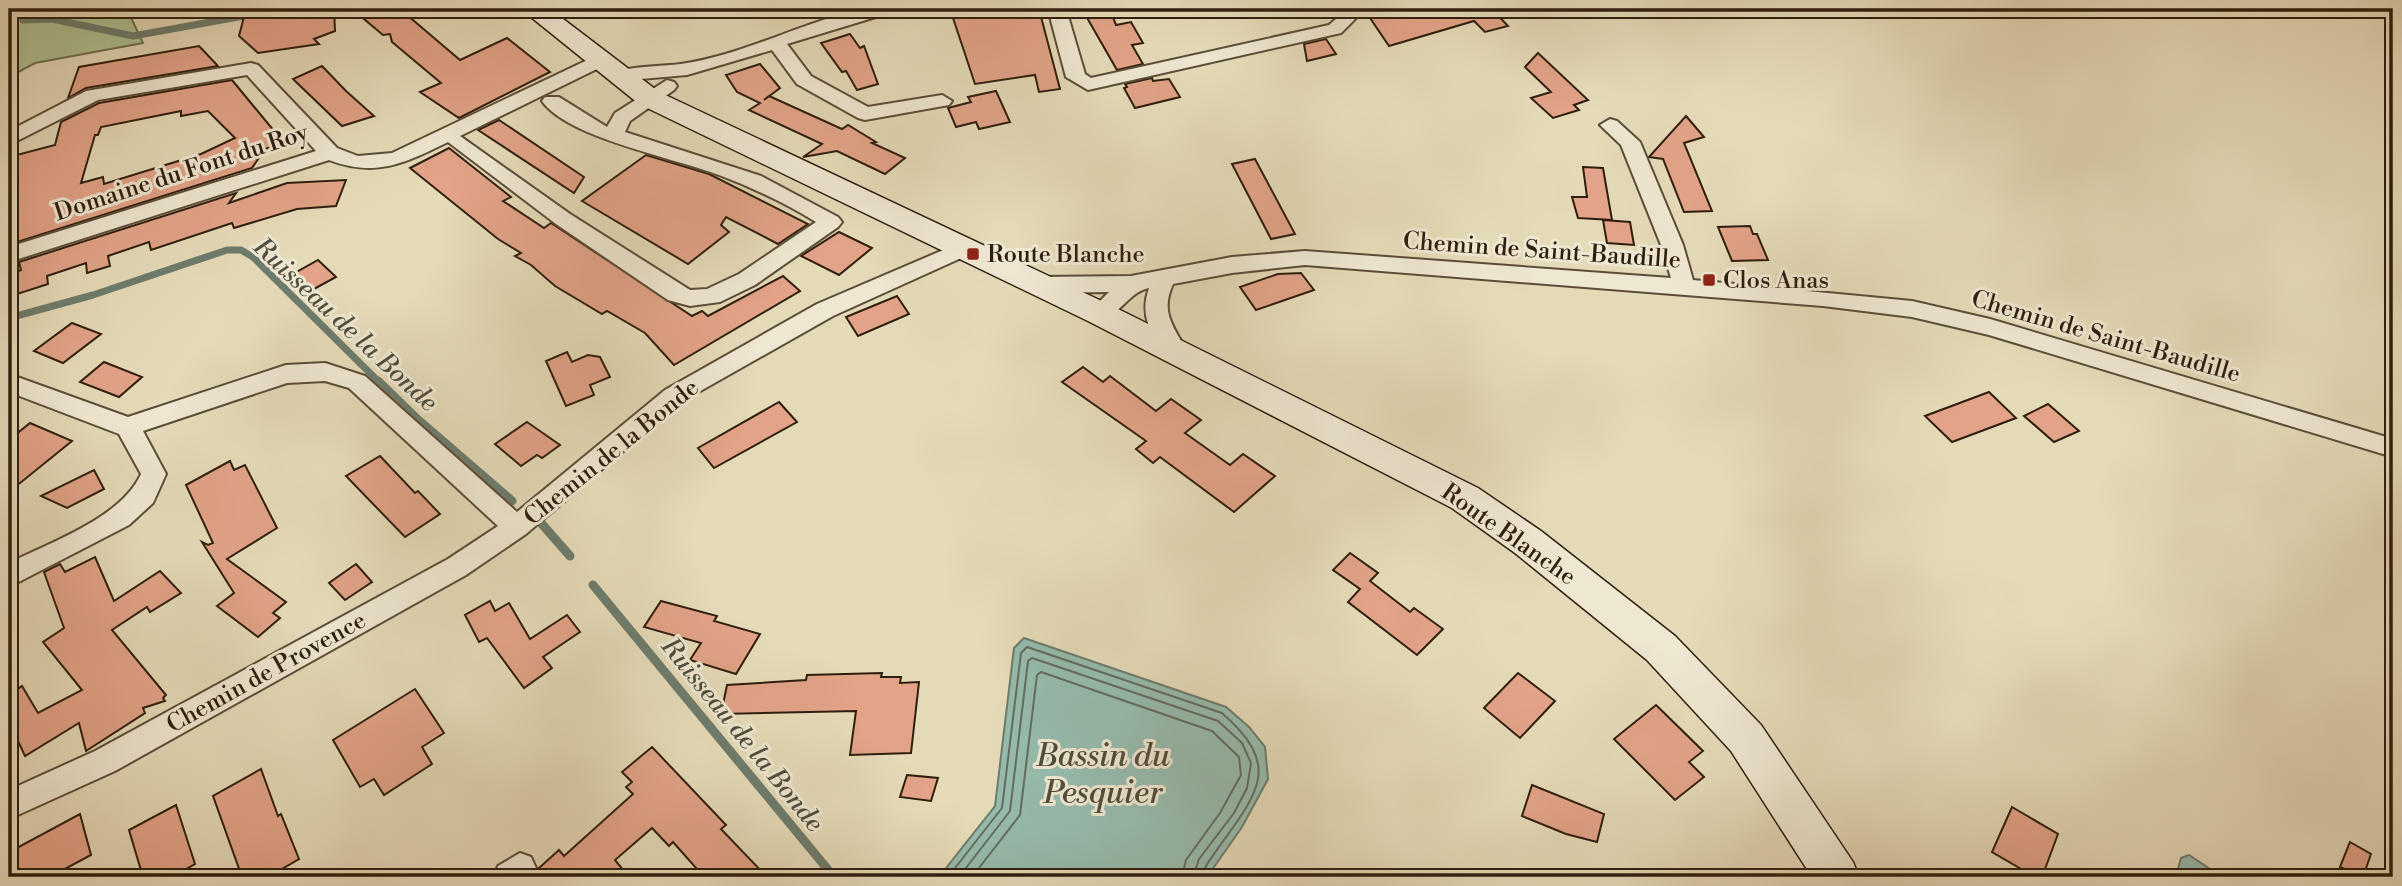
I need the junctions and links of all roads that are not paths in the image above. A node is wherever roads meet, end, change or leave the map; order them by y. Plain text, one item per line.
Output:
1 (534, 9) edge
2 (883, 9) edge
3 (1057, 9) edge
4 (1337, 9) edge
5 (776, 43) junction
6 (709, 64) junction
7 (608, 68) junction
8 (649, 98) junction
9 (552, 101) dead end
10 (942, 101) dead end
11 (1610, 125) dead end
12 (613, 135) junction
13 (9, 139) edge
14 (457, 141) dead end
15 (330, 153) junction
16 (962, 249) junction
17 (9, 255) edge
18 (1164, 278) junction
19 (1133, 284) junction
20 (1038, 285) junction
21 (1684, 287) junction
22 (1104, 315) junction
23 (1175, 351) junction
24 (9, 383) edge
25 (128, 427) junction
26 (2393, 448) edge
27 (517, 527) junction
28 (9, 576) edge
29 (9, 806) edge
30 (509, 877) edge
31 (525, 877) edge
32 (1837, 877) edge

1 - 7 street, Route Blanche
2 - 5 street
3 - 4 street
5 - 6 street
5 - 10 street
6 - 7 street
6 - 8 street
7 - 8 street, Route Blanche
7 - 15 street, Domaine du Font du Roy
8 - 12 street
8 - 16 street, Route Blanche
9 - 12 street
11 - 21 street
12 - 14 street
13 - 15 street, Domaine du Font du Roy
15 - 17 street, Domaine du Font du Roy
16 - 20 street, Route Blanche
16 - 27 street, Chemin de la Bonde
18 - 19 street, Chemin de Saint-Baudille
18 - 21 street, Chemin de Saint-Baudille
18 - 22 street
18 - 23 street
19 - 20 street
19 - 22 street, Chemin de Saint-Baudille
20 - 22 street, Route Blanche
21 - 26 street, Chemin de Saint-Baudille
22 - 23 street, Route Blanche
23 - 32 street, Route Blanche
24 - 25 street
25 - 27 street, Chemin de la Bonde
25 - 28 street
27 - 29 street, Chemin de Provence
30 - 31 street

